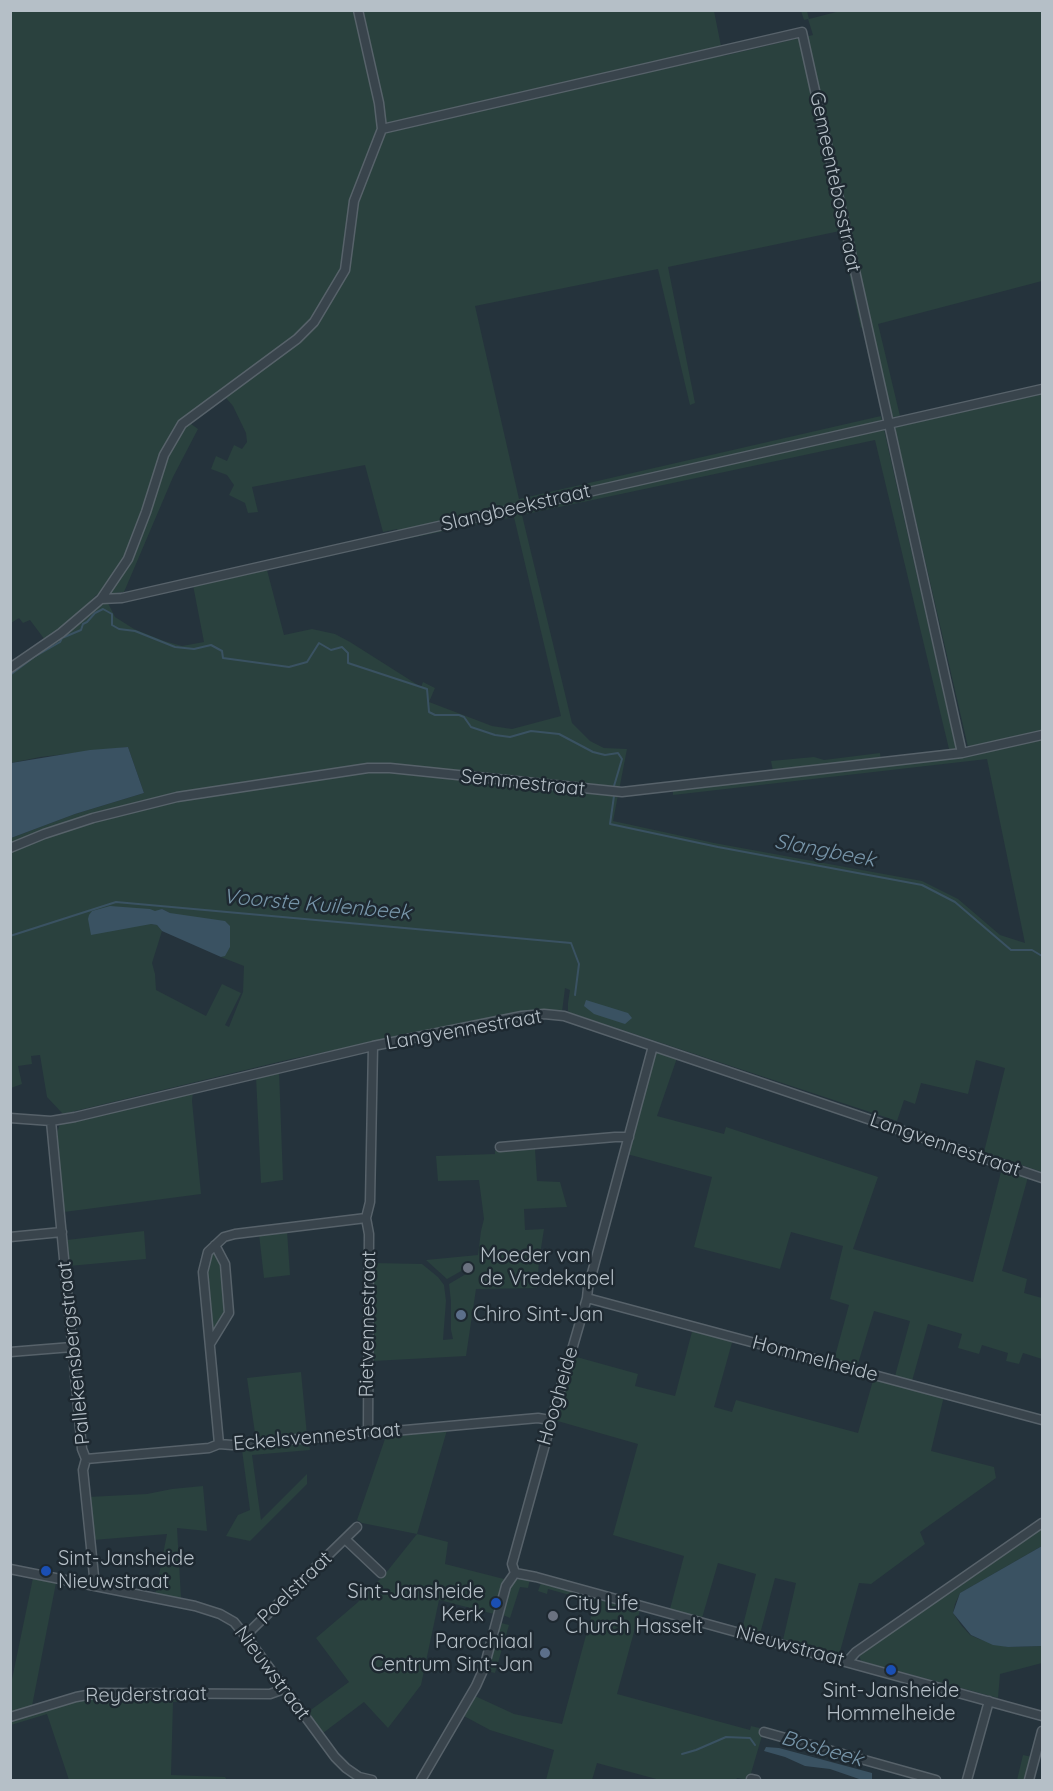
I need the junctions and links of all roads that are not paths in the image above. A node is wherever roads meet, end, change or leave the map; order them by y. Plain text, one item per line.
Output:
1 (358, 10) edge
2 (382, 129) junction
3 (1042, 389) edge
4 (888, 423) junction
5 (101, 599) junction
6 (10, 668) edge
7 (1042, 735) edge
8 (962, 753) junction
9 (10, 848) edge
10 (373, 1046) junction
11 (653, 1046) junction
12 (10, 1118) edge
13 (51, 1121) junction
14 (629, 1137) junction
15 (500, 1147) dead end
16 (1042, 1178) edge
17 (366, 1218) junction
18 (62, 1232) junction
19 (10, 1237) edge
20 (215, 1245) junction
21 (587, 1298) junction
22 (210, 1344) junction
23 (72, 1347) junction
24 (10, 1352) edge
25 (550, 1420) junction
26 (1042, 1420) edge
27 (368, 1431) junction
28 (219, 1444) junction
29 (86, 1459) junction
30 (1042, 1523) edge
31 (357, 1527) dead end
32 (345, 1539) junction
33 (10, 1569) edge
34 (381, 1573) dead end
35 (515, 1573) junction
36 (95, 1586) junction
37 (245, 1636) junction
38 (848, 1662) junction
39 (284, 1689) junction
40 (989, 1701) junction
41 (1042, 1716) edge
42 (10, 1717) edge
43 (1042, 1731) edge
44 (764, 1732) dead end
45 (372, 1780) edge
46 (421, 1780) edge
47 (936, 1780) edge
48 (967, 1780) edge
49 (1029, 1780) edge

1 - 2 street
2 - 4 street, Gemeentebosstraat
2 - 5 street
3 - 4 street, Slangbeekstraat
4 - 5 street, Slangbeekstraat
4 - 8 street, Gemeentebosstraat
5 - 6 street
7 - 8 street, Semmestraat
8 - 9 street, Semmestraat
10 - 11 street, Langvennestraat
10 - 13 street, Langvennestraat
10 - 17 street, Rietvennestraat
11 - 14 street, Hoogheide
11 - 16 street, Langvennestraat
12 - 13 street, Langvennestraat
13 - 18 street, Pallekensbergstraat
14 - 15 street
14 - 21 street, Hoogheide
17 - 20 street
17 - 27 street, Rietvennestraat
18 - 19 street
18 - 23 street, Pallekensbergstraat
20 - 22 street
20 - 22 street
21 - 25 street, Hoogheide
21 - 26 street, Hommelheide
22 - 28 street
23 - 24 street
23 - 29 street, Pallekensbergstraat
25 - 27 street, Eckelsvennestraat
25 - 35 street, Hoogheide
27 - 28 street, Eckelsvennestraat
28 - 29 street, Eckelsvennestraat
29 - 36 street, Pallekensbergstraat
30 - 38 street
31 - 32 street, Poelstraat
32 - 34 street, Poelstraat
32 - 37 street, Poelstraat
33 - 36 street, Nieuwstraat
35 - 38 street, Nieuwstraat
35 - 46 street
36 - 37 street, Nieuwstraat
37 - 39 street, Nieuwstraat
38 - 40 street, Nieuwstraat
39 - 42 street, Reyderstraat
39 - 45 street, Nieuwstraat
40 - 41 street, Nieuwstraat
40 - 48 street
43 - 49 street
44 - 47 street

